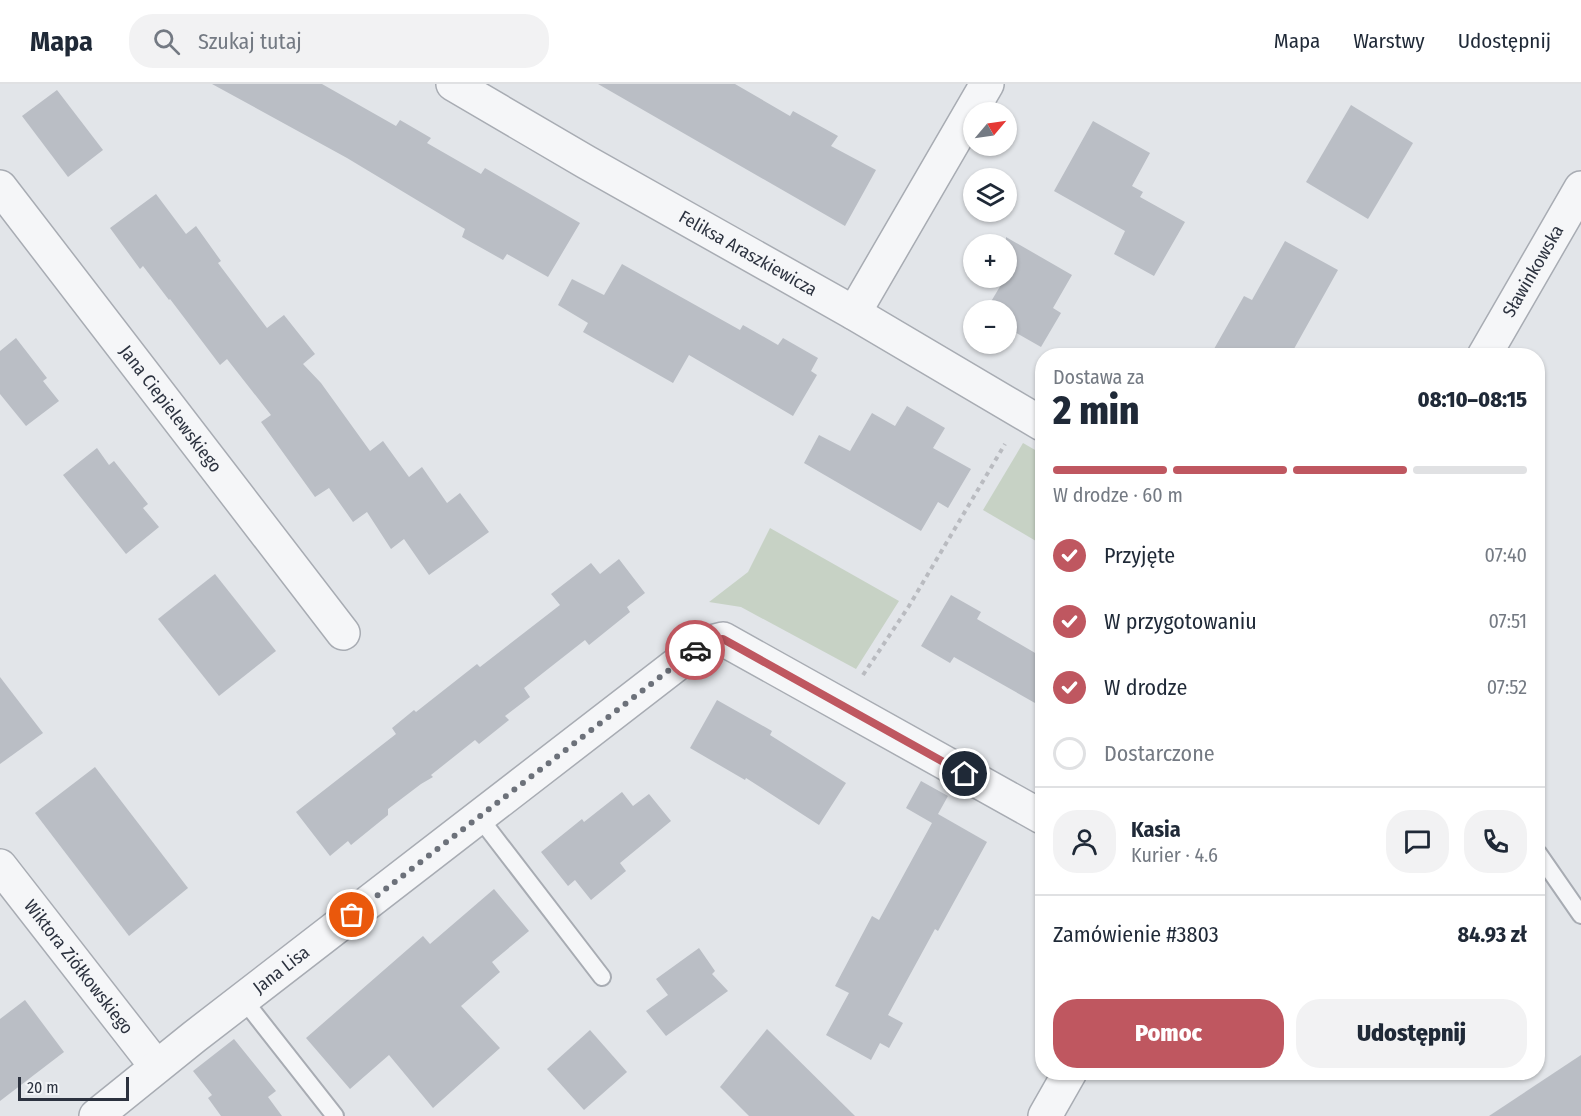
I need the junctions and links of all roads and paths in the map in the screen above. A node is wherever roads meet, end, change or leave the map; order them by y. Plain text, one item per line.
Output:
1 (453, 84) edge
2 (987, 84) edge
3 (0, 187) edge
4 (1581, 188) edge
5 (854, 313) junction
6 (1489, 348) edge
7 (1035, 420) edge
8 (1010, 436) dead end
9 (344, 633) dead end
10 (860, 681) dead end
11 (1035, 813) edge
12 (479, 817) junction
13 (1545, 863) edge
14 (0, 866) edge
15 (1581, 915) edge
16 (602, 977) dead end
17 (243, 999) junction
18 (156, 1066) junction
19 (1066, 1080) edge
20 (96, 1116) edge
21 (335, 1116) edge
22 (1046, 1116) edge

1 - 5 street, Feliksa Araszkiewicza
2 - 5 street
3 - 9 street, Jana Ciepielewskiego
4 - 6 street, Sławinkowska
5 - 7 street, Feliksa Araszkiewicza
8 - 10 path
11 - 12 street, Jana Lisa
12 - 16 lane
12 - 17 street, Jana Lisa
13 - 15 lane
14 - 18 street, Wiktora Ziółkowskiego
17 - 18 street, Jana Lisa
17 - 21 lane
18 - 20 street, Jana Lisa
19 - 22 street

